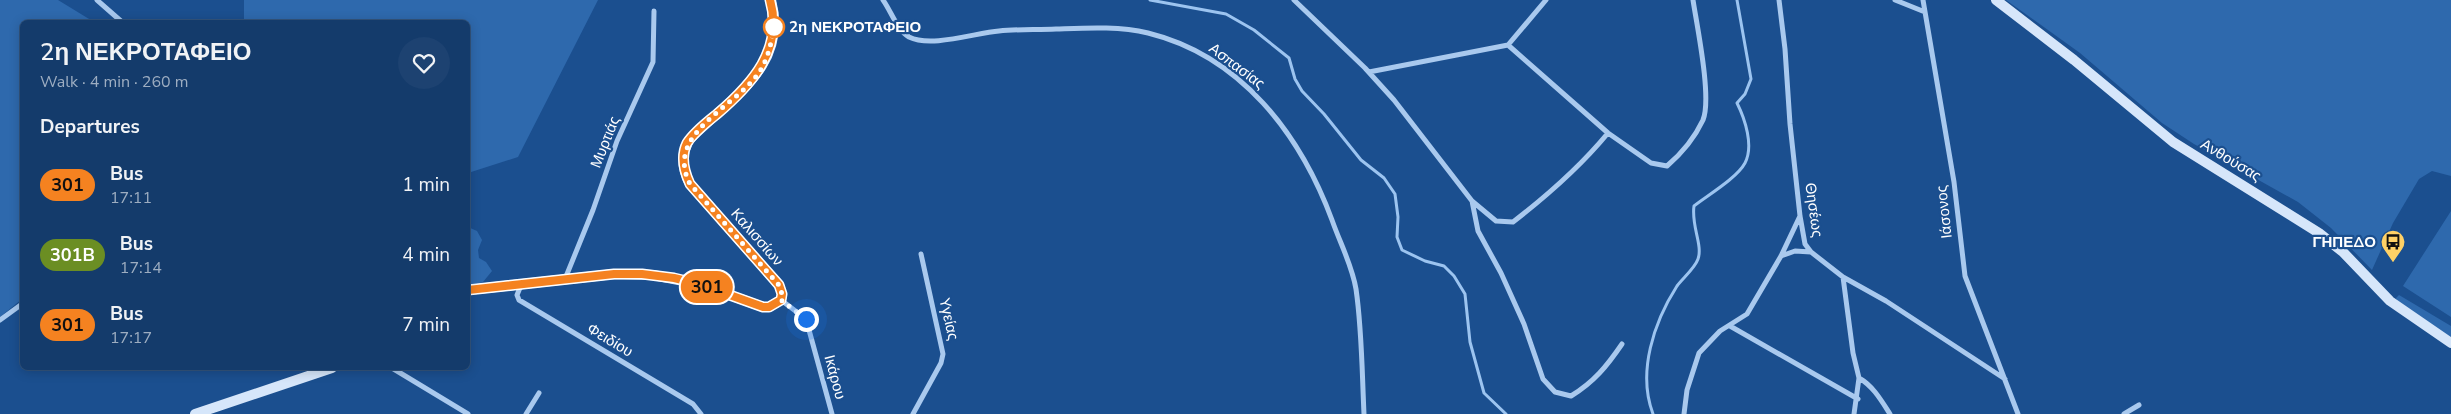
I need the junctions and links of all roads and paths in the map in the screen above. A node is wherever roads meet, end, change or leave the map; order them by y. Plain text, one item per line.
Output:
1 (97, 0) edge
2 (770, 0) edge
3 (883, 0) edge
4 (1294, 0) edge
5 (1546, 0) edge
6 (1693, 0) edge
7 (1778, 0) edge
8 (1894, 0) edge
9 (1923, 0) edge
10 (1996, 0) edge
11 (654, 11) dead end
12 (1925, 12) junction
13 (120, 20) edge
14 (1508, 45) junction
15 (1369, 72) junction
16 (1608, 133) junction
17 (1472, 201) junction
18 (1800, 216) junction
19 (1811, 252) junction
20 (921, 254) dead end
21 (1781, 256) junction
22 (1843, 277) junction
23 (565, 279) junction
24 (522, 283) junction
25 (470, 290) edge
26 (781, 300) junction
27 (20, 305) edge
28 (0, 320) edge
29 (1730, 326) junction
30 (2451, 343) edge
31 (1622, 344) dead end
32 (326, 370) edge
33 (395, 370) edge
34 (1859, 378) junction
35 (2005, 379) junction
36 (539, 393) dead end
37 (1858, 399) junction
38 (2139, 405) dead end
39 (195, 414) edge
40 (468, 414) edge
41 (526, 414) edge
42 (701, 414) edge
43 (832, 414) edge
44 (913, 414) edge
45 (1364, 414) edge
46 (1684, 414) edge
47 (1854, 414) edge
48 (1890, 414) edge
49 (2018, 414) edge
50 (2124, 414) edge

1 - 13 street
2 - 26 main road, Καλισσίων
3 - 45 street, Ασπασίας
4 - 15 street
5 - 14 street
6 - 16 street
7 - 18 street, Θησέως
8 - 12 street
9 - 12 street, Ιάσονος
10 - 30 main road, Ανθούσας
11 - 23 street, Μυρτιάς
12 - 35 street, Ιάσονος
14 - 15 street
14 - 16 street
15 - 17 street
16 - 17 street
17 - 31 street
18 - 19 street, Θησέως
18 - 21 street
19 - 21 street
19 - 22 street, Θησέως
20 - 44 street, Υγείας
21 - 29 street
22 - 34 street
22 - 35 street, Θησέως
23 - 24 main road
23 - 26 main road
24 - 25 main road
24 - 42 street, Φειδίου
26 - 43 street, Ικάρου
27 - 28 street
29 - 37 street
29 - 46 street
32 - 39 main road
33 - 40 street
34 - 37 street
34 - 48 street
35 - 49 street, Ιάσονος
36 - 41 street
37 - 47 street
38 - 50 street

